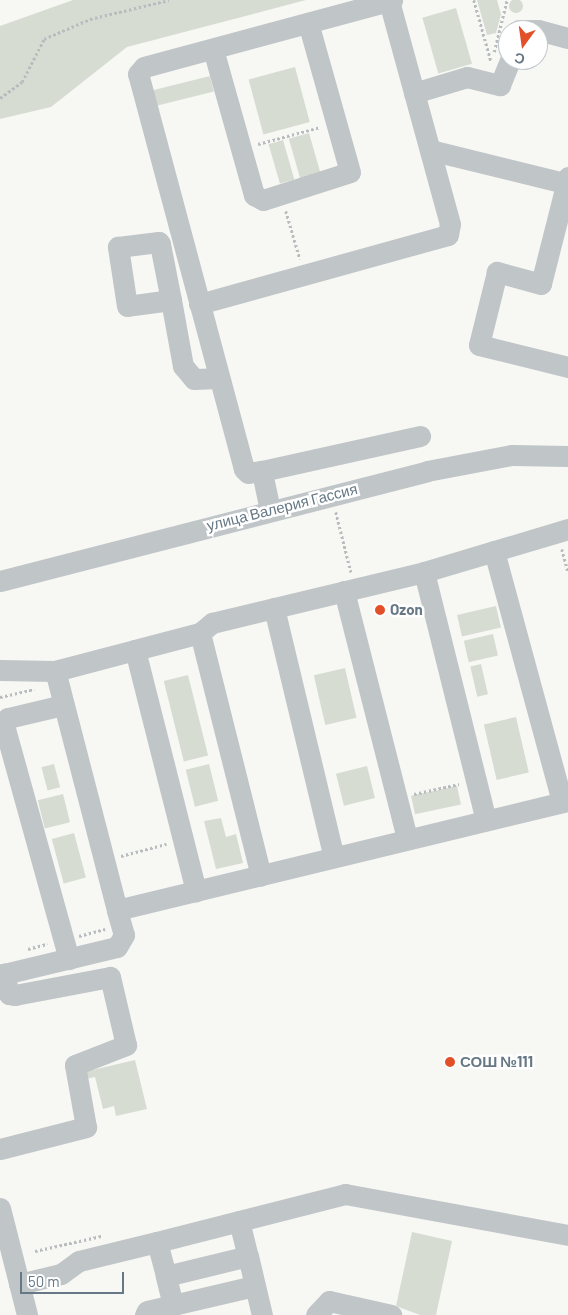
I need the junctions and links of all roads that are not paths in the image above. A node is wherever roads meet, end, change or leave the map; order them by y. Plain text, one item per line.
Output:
1 (391, 0) edge
2 (308, 23) junction
3 (548, 33) edge
4 (568, 38) edge
5 (213, 49) junction
6 (502, 70) edge
7 (414, 92) junction
8 (430, 150) junction
9 (567, 182) edge
10 (185, 253) junction
11 (163, 259) junction
12 (171, 300) junction
13 (199, 304) junction
14 (568, 367) edge
15 (219, 378) junction
16 (420, 436) dead end
17 (568, 456) edge
18 (262, 471) junction
19 (270, 510) junction
20 (564, 536) edge
21 (494, 551) junction
22 (424, 572) junction
23 (0, 581) edge
24 (344, 591) junction
25 (274, 608) junction
26 (200, 633) junction
27 (135, 650) junction
28 (0, 670) edge
29 (55, 671) junction
30 (63, 705) junction
31 (565, 801) edge
32 (486, 820) junction
33 (407, 839) junction
34 (334, 857) junction
35 (261, 875) junction
36 (196, 891) junction
37 (118, 910) junction
38 (69, 959) junction
39 (2, 974) edge
40 (34, 1127) dead end
41 (0, 1136) edge
42 (0, 1148) edge
43 (0, 1208) edge
44 (238, 1221) junction
45 (568, 1235) edge
46 (3, 1236) edge
47 (157, 1242) junction
48 (248, 1256) junction
49 (166, 1276) junction
50 (19, 1284) junction
51 (254, 1286) junction
52 (173, 1305) junction
53 (26, 1315) edge
54 (145, 1315) edge
55 (262, 1315) edge
56 (316, 1315) edge
57 (391, 1315) edge

1 - 2 street
1 - 7 street
2 - 5 street
2 - 5 street
3 - 4 street
5 - 10 street
6 - 7 street
7 - 8 street
8 - 9 street
8 - 13 street
9 - 14 street
10 - 11 street
10 - 13 street
11 - 12 street
11 - 12 street
12 - 15 street
13 - 15 street
15 - 18 street
16 - 18 street
17 - 19 street, улица Валерия Гассия
18 - 19 street
19 - 23 street, улица Валерия Гассия
20 - 21 street
21 - 22 street
21 - 31 street
22 - 24 street
22 - 32 street
24 - 25 street
24 - 33 street
25 - 26 street
25 - 34 street
26 - 27 street
26 - 35 street
27 - 29 street
27 - 36 street
28 - 29 street
29 - 30 street
30 - 37 street
30 - 38 street
31 - 32 street
32 - 33 street
33 - 34 street
34 - 35 street
35 - 36 street
36 - 37 street
37 - 38 street
38 - 39 street
39 - 42 street
40 - 41 street
43 - 46 street
44 - 45 street
44 - 47 street
44 - 48 street
46 - 50 street
47 - 49 street
47 - 50 street
48 - 49 street
48 - 51 street
49 - 52 street
50 - 53 street
51 - 52 street
51 - 55 street
52 - 54 street
56 - 57 street

